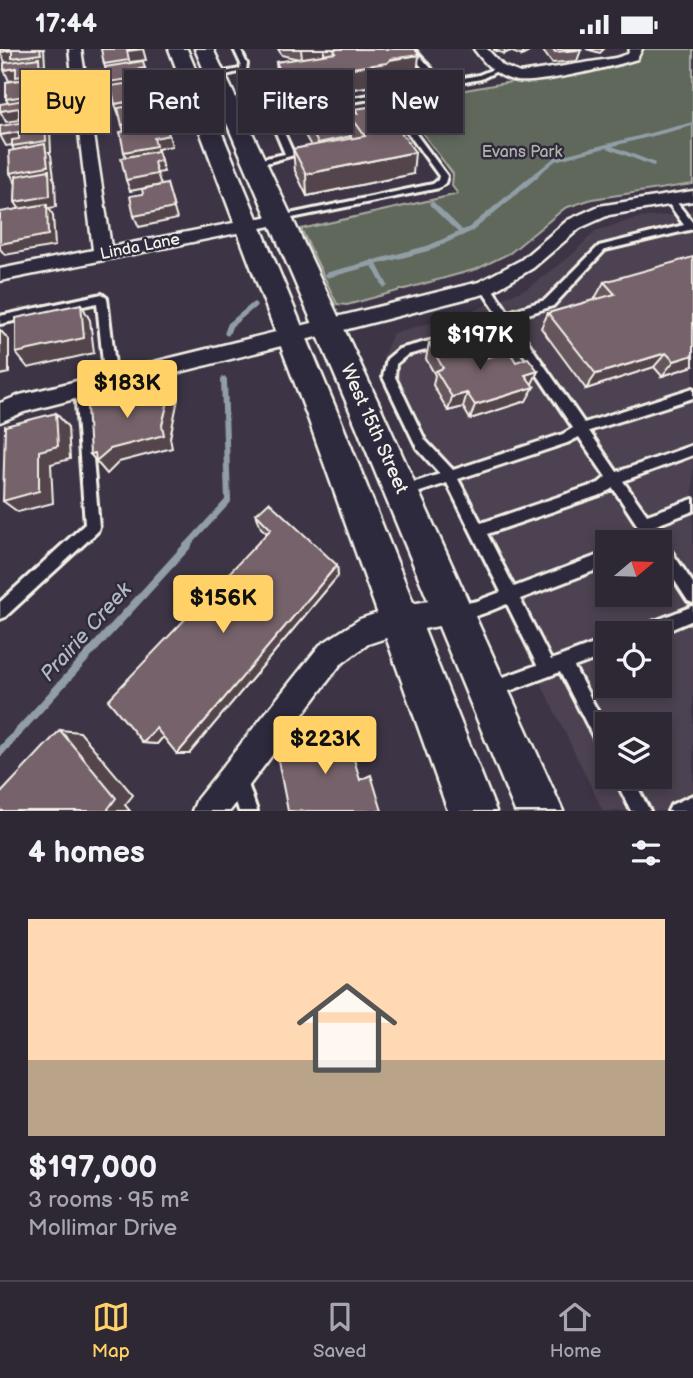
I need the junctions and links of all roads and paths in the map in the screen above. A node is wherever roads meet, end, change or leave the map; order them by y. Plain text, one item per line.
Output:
1 (75, 49) edge
2 (178, 49) edge
3 (204, 49) edge
4 (237, 49) edge
5 (410, 49) edge
6 (480, 49) edge
7 (636, 49) edge
8 (498, 69) junction
9 (186, 70) edge
10 (213, 70) edge
11 (428, 70) edge
12 (224, 74) edge
13 (463, 81) edge
14 (224, 94) edge
15 (236, 120) junction
16 (224, 122) edge
17 (211, 133) edge
18 (280, 133) edge
19 (411, 133) edge
20 (255, 163) junction
21 (693, 196) edge
22 (670, 200) junction
23 (280, 219) junction
24 (247, 226) junction
25 (692, 226) edge
26 (103, 255) junction
27 (0, 275) edge
28 (485, 287) junction
29 (0, 320) edge
30 (508, 321) junction
31 (329, 327) junction
32 (291, 337) junction
33 (111, 382) junction
34 (80, 389) junction
35 (693, 393) edge
36 (0, 413) edge
37 (581, 429) junction
38 (693, 450) edge
39 (450, 476) junction
40 (615, 478) junction
41 (401, 492) junction
42 (693, 505) edge
43 (646, 522) junction
44 (650, 530) edge
45 (477, 531) junction
46 (595, 564) edge
47 (672, 566) edge
48 (511, 595) junction
49 (693, 596) edge
50 (454, 611) junction
51 (0, 612) edge
52 (693, 613) edge
53 (398, 620) junction
54 (672, 621) edge
55 (595, 652) edge
56 (564, 664) junction
57 (547, 668) junction
58 (488, 691) junction
59 (595, 723) edge
60 (237, 775) junction
61 (629, 789) edge
62 (693, 804) edge
63 (209, 811) edge
64 (248, 811) edge
65 (472, 811) edge
66 (540, 811) edge
67 (641, 811) edge
68 (677, 811) edge

1 - 26 street
2 - 9 main road, West 15th Street
3 - 10 main road, West 15th Street
4 - 12 lane
5 - 11 lane
6 - 8 street
7 - 8 street
8 - 13 lane
14 - 15 main road, West 15th Street
15 - 16 lane
15 - 20 main road, West 15th Street
17 - 24 main road, West 15th Street
18 - 20 lane
19 - 23 lane
20 - 23 main road, West 15th Street
21 - 22 street
22 - 25 lane
22 - 28 street
23 - 24 street, Linda Lane
23 - 31 main road, West 15th Street
24 - 26 street, Linda Lane
24 - 32 main road, West 15th Street
25 - 30 lane
26 - 27 street, Linda Lane
28 - 30 lane
28 - 31 street
29 - 33 lane
30 - 37 lane
30 - 39 lane
31 - 32 street
31 - 41 main road, West 15th Street
32 - 33 street
32 - 53 main road, West 15th Street
33 - 34 street
34 - 36 street
34 - 51 lane
35 - 37 lane
37 - 39 lane
37 - 40 lane
38 - 40 lane
39 - 41 lane
39 - 45 lane
40 - 43 lane
40 - 45 lane
41 - 50 main road, West 15th Street
42 - 43 lane
43 - 44 lane
45 - 48 lane
46 - 48 lane
47 - 49 lane
48 - 50 lane
48 - 57 lane
50 - 53 street
50 - 58 main road, West 15th Street
52 - 54 lane
53 - 60 street
53 - 65 main road, West 15th Street
55 - 56 lane
56 - 57 lane
56 - 59 lane
57 - 58 lane
58 - 66 main road, West 15th Street
60 - 63 street
60 - 64 lane
61 - 67 lane
62 - 68 lane

